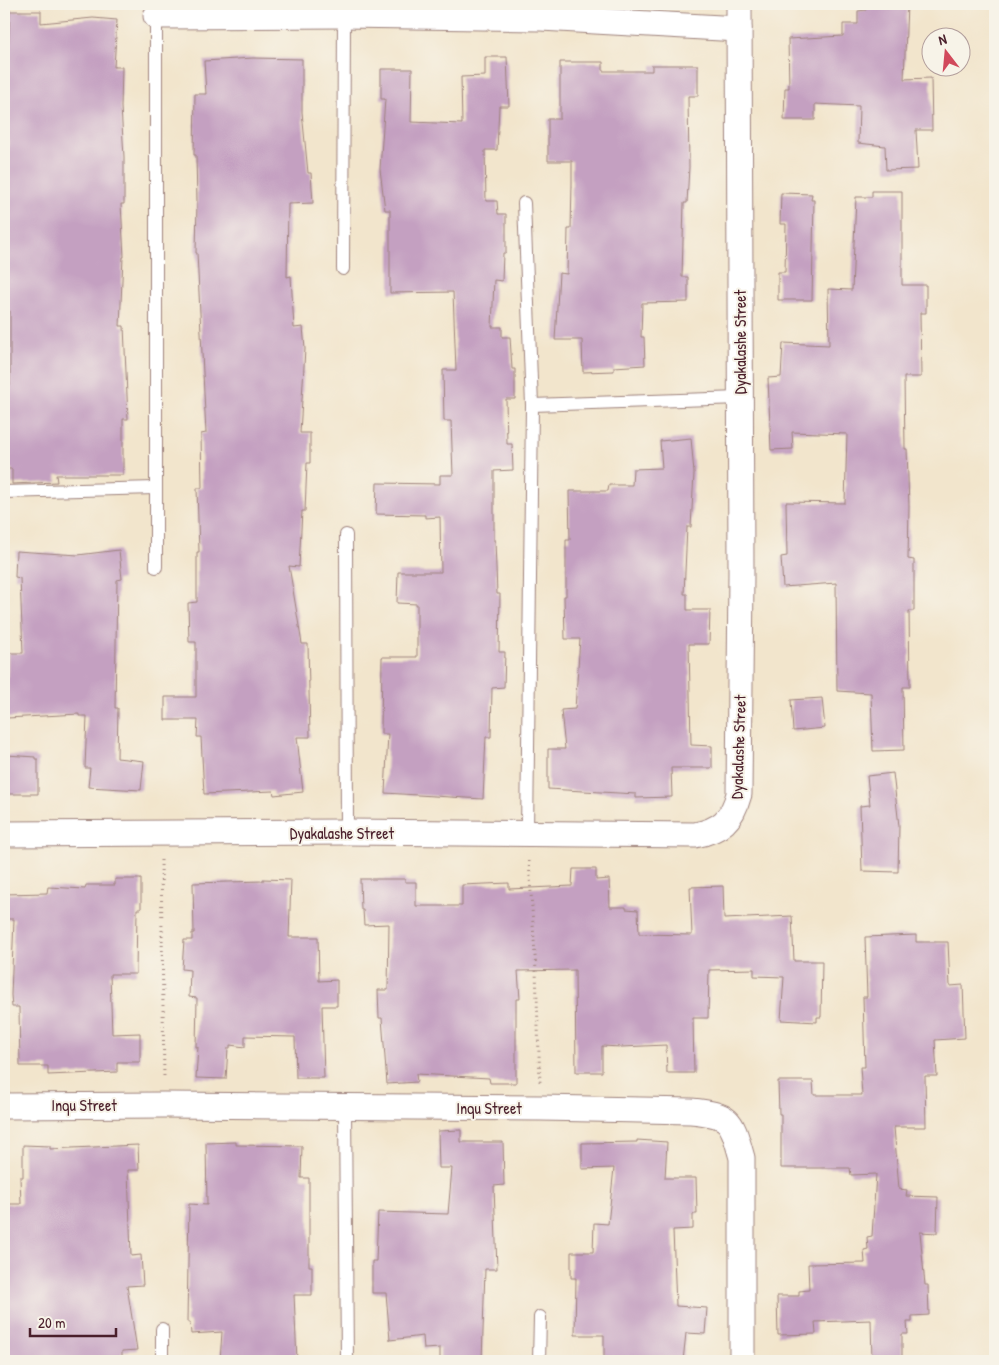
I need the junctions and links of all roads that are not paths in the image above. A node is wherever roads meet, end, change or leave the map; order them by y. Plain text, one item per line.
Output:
1 (739, 4) edge
2 (344, 15) junction
3 (156, 16) joint
4 (739, 29) junction
5 (524, 203) dead end
6 (343, 269) dead end
7 (740, 398) junction
8 (532, 406) junction
9 (156, 488) junction
10 (4, 492) edge
11 (346, 535) dead end
12 (156, 567) dead end
13 (347, 832) junction
14 (4, 834) edge
15 (527, 834) junction
16 (4, 1106) edge
17 (345, 1107) junction
18 (540, 1317) dead end
19 (162, 1329) dead end
20 (162, 1361) edge
21 (348, 1361) edge
22 (539, 1361) edge
23 (742, 1361) edge

1 - 4 street, Dyakalashe Street
2 - 3 street
2 - 4 street
2 - 6 lane
3 - 9 lane
4 - 7 street, Dyakalashe Street
5 - 8 lane
7 - 8 lane
7 - 15 street, Dyakalashe Street
8 - 15 lane
9 - 10 lane
9 - 12 lane
11 - 13 lane
13 - 14 street, Dyakalashe Street
13 - 15 street, Dyakalashe Street
16 - 17 street, Inqu Street
17 - 21 lane
17 - 23 street, Inqu Street
18 - 22 lane
19 - 20 lane

